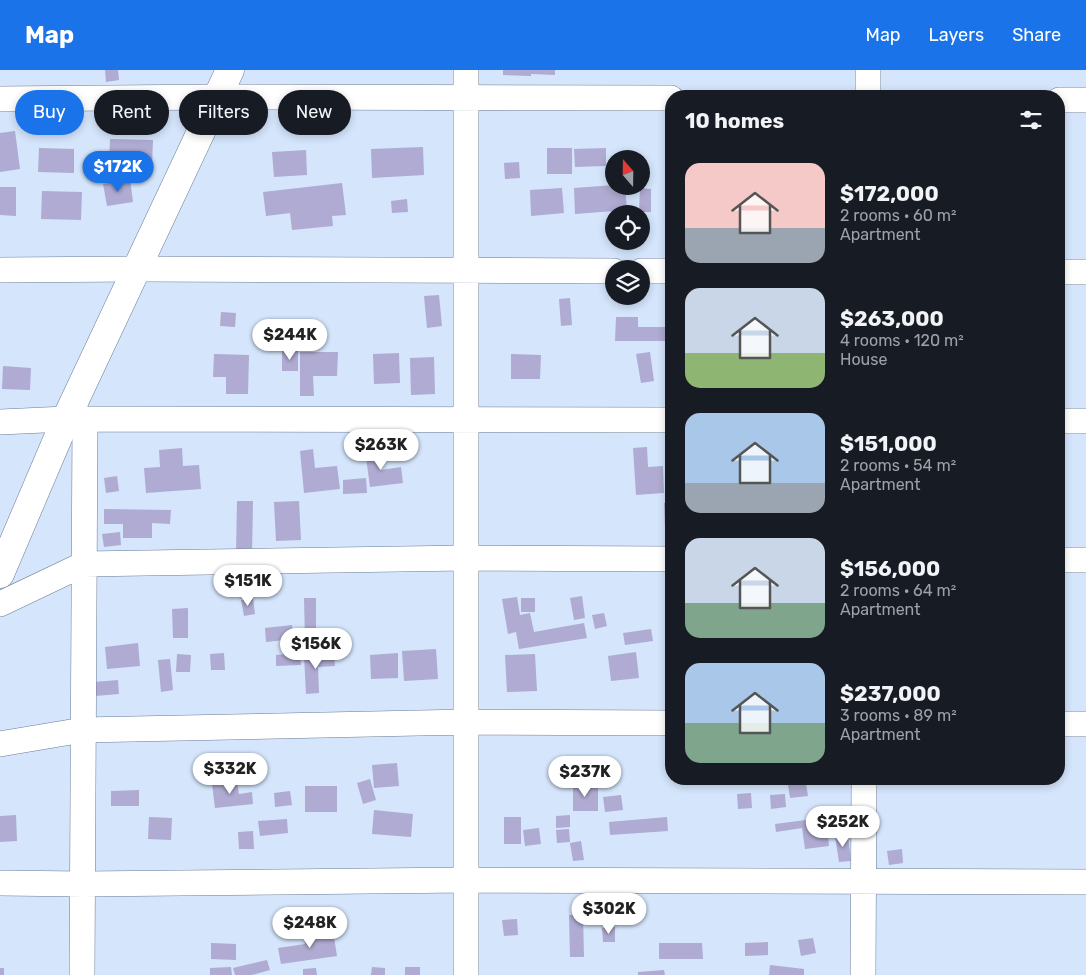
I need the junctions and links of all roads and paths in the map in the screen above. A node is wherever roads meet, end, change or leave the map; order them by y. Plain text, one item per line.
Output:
1 (230, 70) edge
2 (466, 70) edge
3 (868, 70) edge
4 (221, 90) edge
5 (868, 90) edge
6 (179, 97) edge
7 (268, 97) edge
8 (0, 98) edge
9 (466, 98) junction
10 (665, 98) edge
11 (1065, 100) edge
12 (1086, 100) edge
13 (200, 135) edge
14 (137, 268) junction
15 (0, 270) edge
16 (466, 270) junction
17 (605, 271) edge
18 (650, 271) edge
19 (665, 271) edge
20 (1065, 272) edge
21 (1086, 272) edge
22 (76, 419) junction
23 (466, 420) junction
24 (665, 420) edge
25 (1065, 421) edge
26 (1086, 421) edge
27 (0, 422) edge
28 (466, 558) junction
29 (665, 559) edge
30 (1065, 560) edge
31 (1086, 560) edge
32 (84, 564) junction
33 (0, 574) edge
34 (0, 604) edge
35 (466, 722) junction
36 (665, 723) edge
37 (1065, 724) edge
38 (1086, 724) edge
39 (83, 730) junction
40 (0, 744) edge
41 (864, 785) edge
42 (466, 880) junction
43 (864, 881) junction
44 (1086, 882) edge
45 (0, 883) edge
46 (82, 884) junction
47 (82, 975) edge
48 (466, 975) edge
49 (863, 975) edge

1 - 4 street
2 - 9 street
3 - 5 street
6 - 8 street
7 - 9 street
9 - 10 street
9 - 16 street
11 - 12 street
13 - 14 street
14 - 15 street
14 - 16 street
14 - 22 street
16 - 17 street
16 - 23 street
18 - 19 street
20 - 21 street
22 - 23 street
22 - 27 street
22 - 32 street
22 - 33 street
23 - 24 street
23 - 28 street
25 - 26 street
28 - 29 street
28 - 32 street
28 - 35 street
30 - 31 street
32 - 34 street
32 - 39 street
35 - 36 street
35 - 39 street
35 - 42 street
37 - 38 street
39 - 40 street
39 - 46 street
41 - 43 street
42 - 43 street
42 - 46 street
42 - 48 street
43 - 44 street
43 - 49 street
45 - 46 street
46 - 47 street

